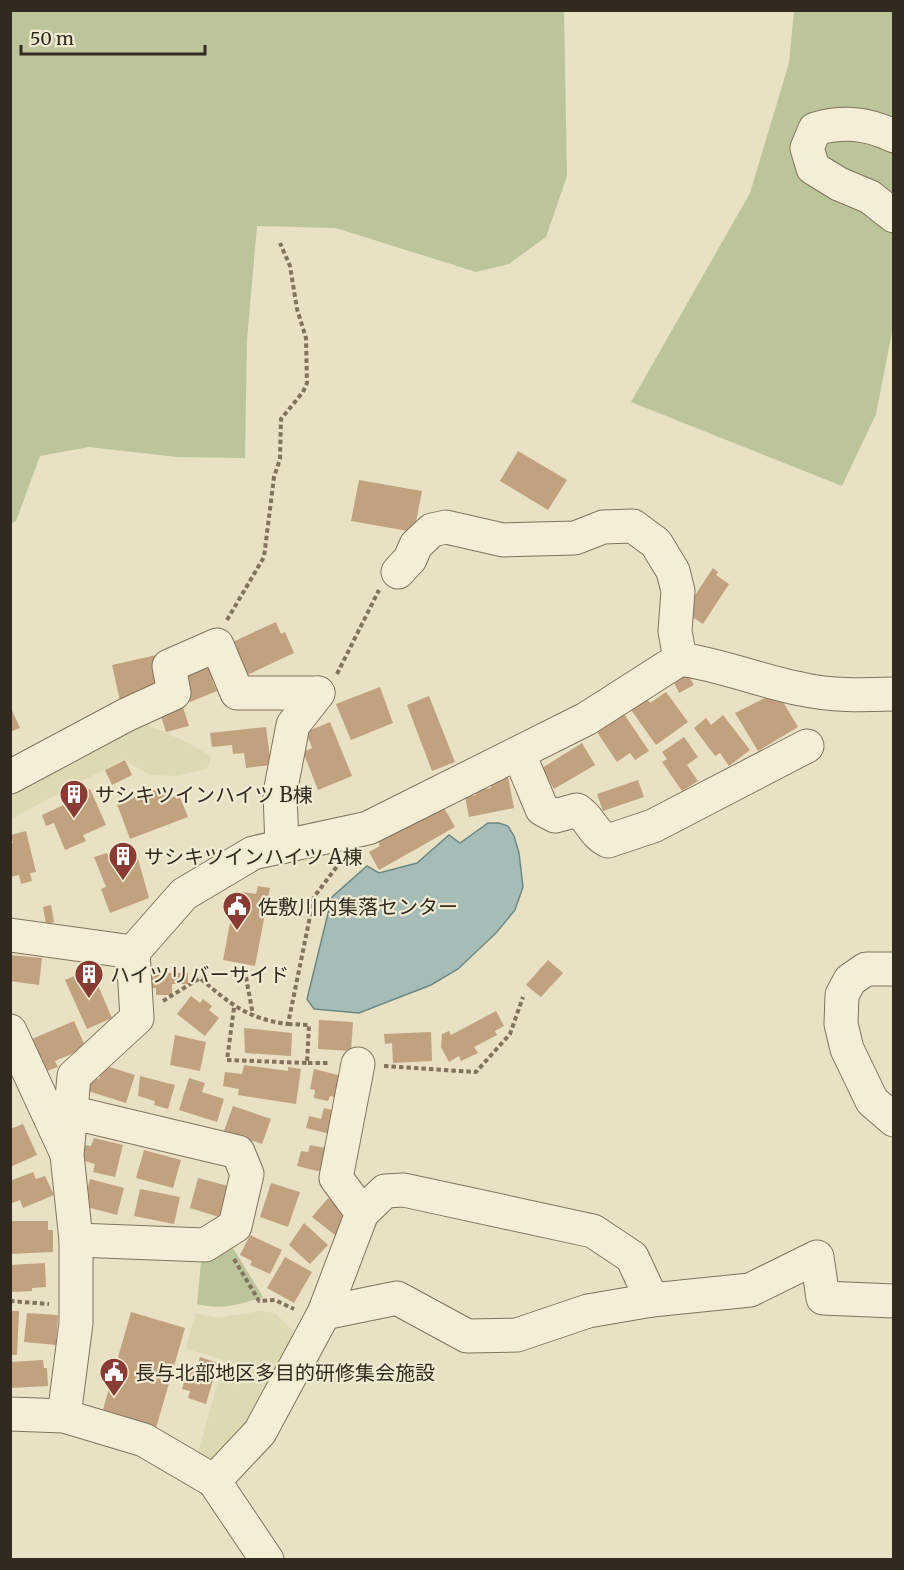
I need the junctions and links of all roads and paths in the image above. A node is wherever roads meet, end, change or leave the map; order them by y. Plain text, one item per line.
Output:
1 (894, 136) edge
2 (894, 216) edge
3 (280, 243) dead end
4 (398, 572) joint
5 (217, 645) junction
6 (680, 659) junction
7 (318, 693) junction
8 (894, 694) edge
9 (807, 746) dead end
10 (519, 754) junction
11 (10, 777) edge
12 (282, 847) junction
13 (343, 860) dead end
14 (10, 935) edge
15 (133, 952) junction
16 (894, 969) edge
17 (246, 977) dead end
18 (523, 997) dead end
19 (234, 1008) junction
20 (253, 1016) junction
21 (137, 1018) junction
22 (288, 1024) junction
23 (10, 1031) edge
24 (307, 1062) junction
25 (358, 1064) junction
26 (70, 1112) junction
27 (894, 1120) edge
28 (67, 1155) junction
29 (362, 1213) junction
30 (219, 1236) junction
31 (76, 1240) junction
32 (652, 1300) junction
33 (10, 1301) edge
34 (894, 1301) edge
35 (76, 1305) junction
36 (321, 1318) junction
37 (10, 1414) edge
38 (64, 1416) junction
39 (214, 1481) junction
40 (267, 1560) edge

1 - 2 street
3 - 5 path
4 - 6 street
4 - 7 path
5 - 7 street
5 - 11 street
6 - 8 street
6 - 10 street
7 - 12 street
9 - 10 street
10 - 12 street
12 - 15 street
13 - 22 path
14 - 15 street
15 - 21 street
16 - 27 street
17 - 20 path
18 - 25 path
19 - 20 path
19 - 21 path
19 - 24 path
20 - 22 path
21 - 26 street
22 - 24 path
23 - 28 street
24 - 25 path
25 - 29 street
26 - 28 street
26 - 30 street
28 - 31 street
29 - 32 street
29 - 36 street
30 - 31 street
30 - 36 path
31 - 35 street
32 - 34 street
32 - 36 street
33 - 35 path
35 - 38 street
36 - 39 street
37 - 38 street
38 - 39 street
39 - 40 street

